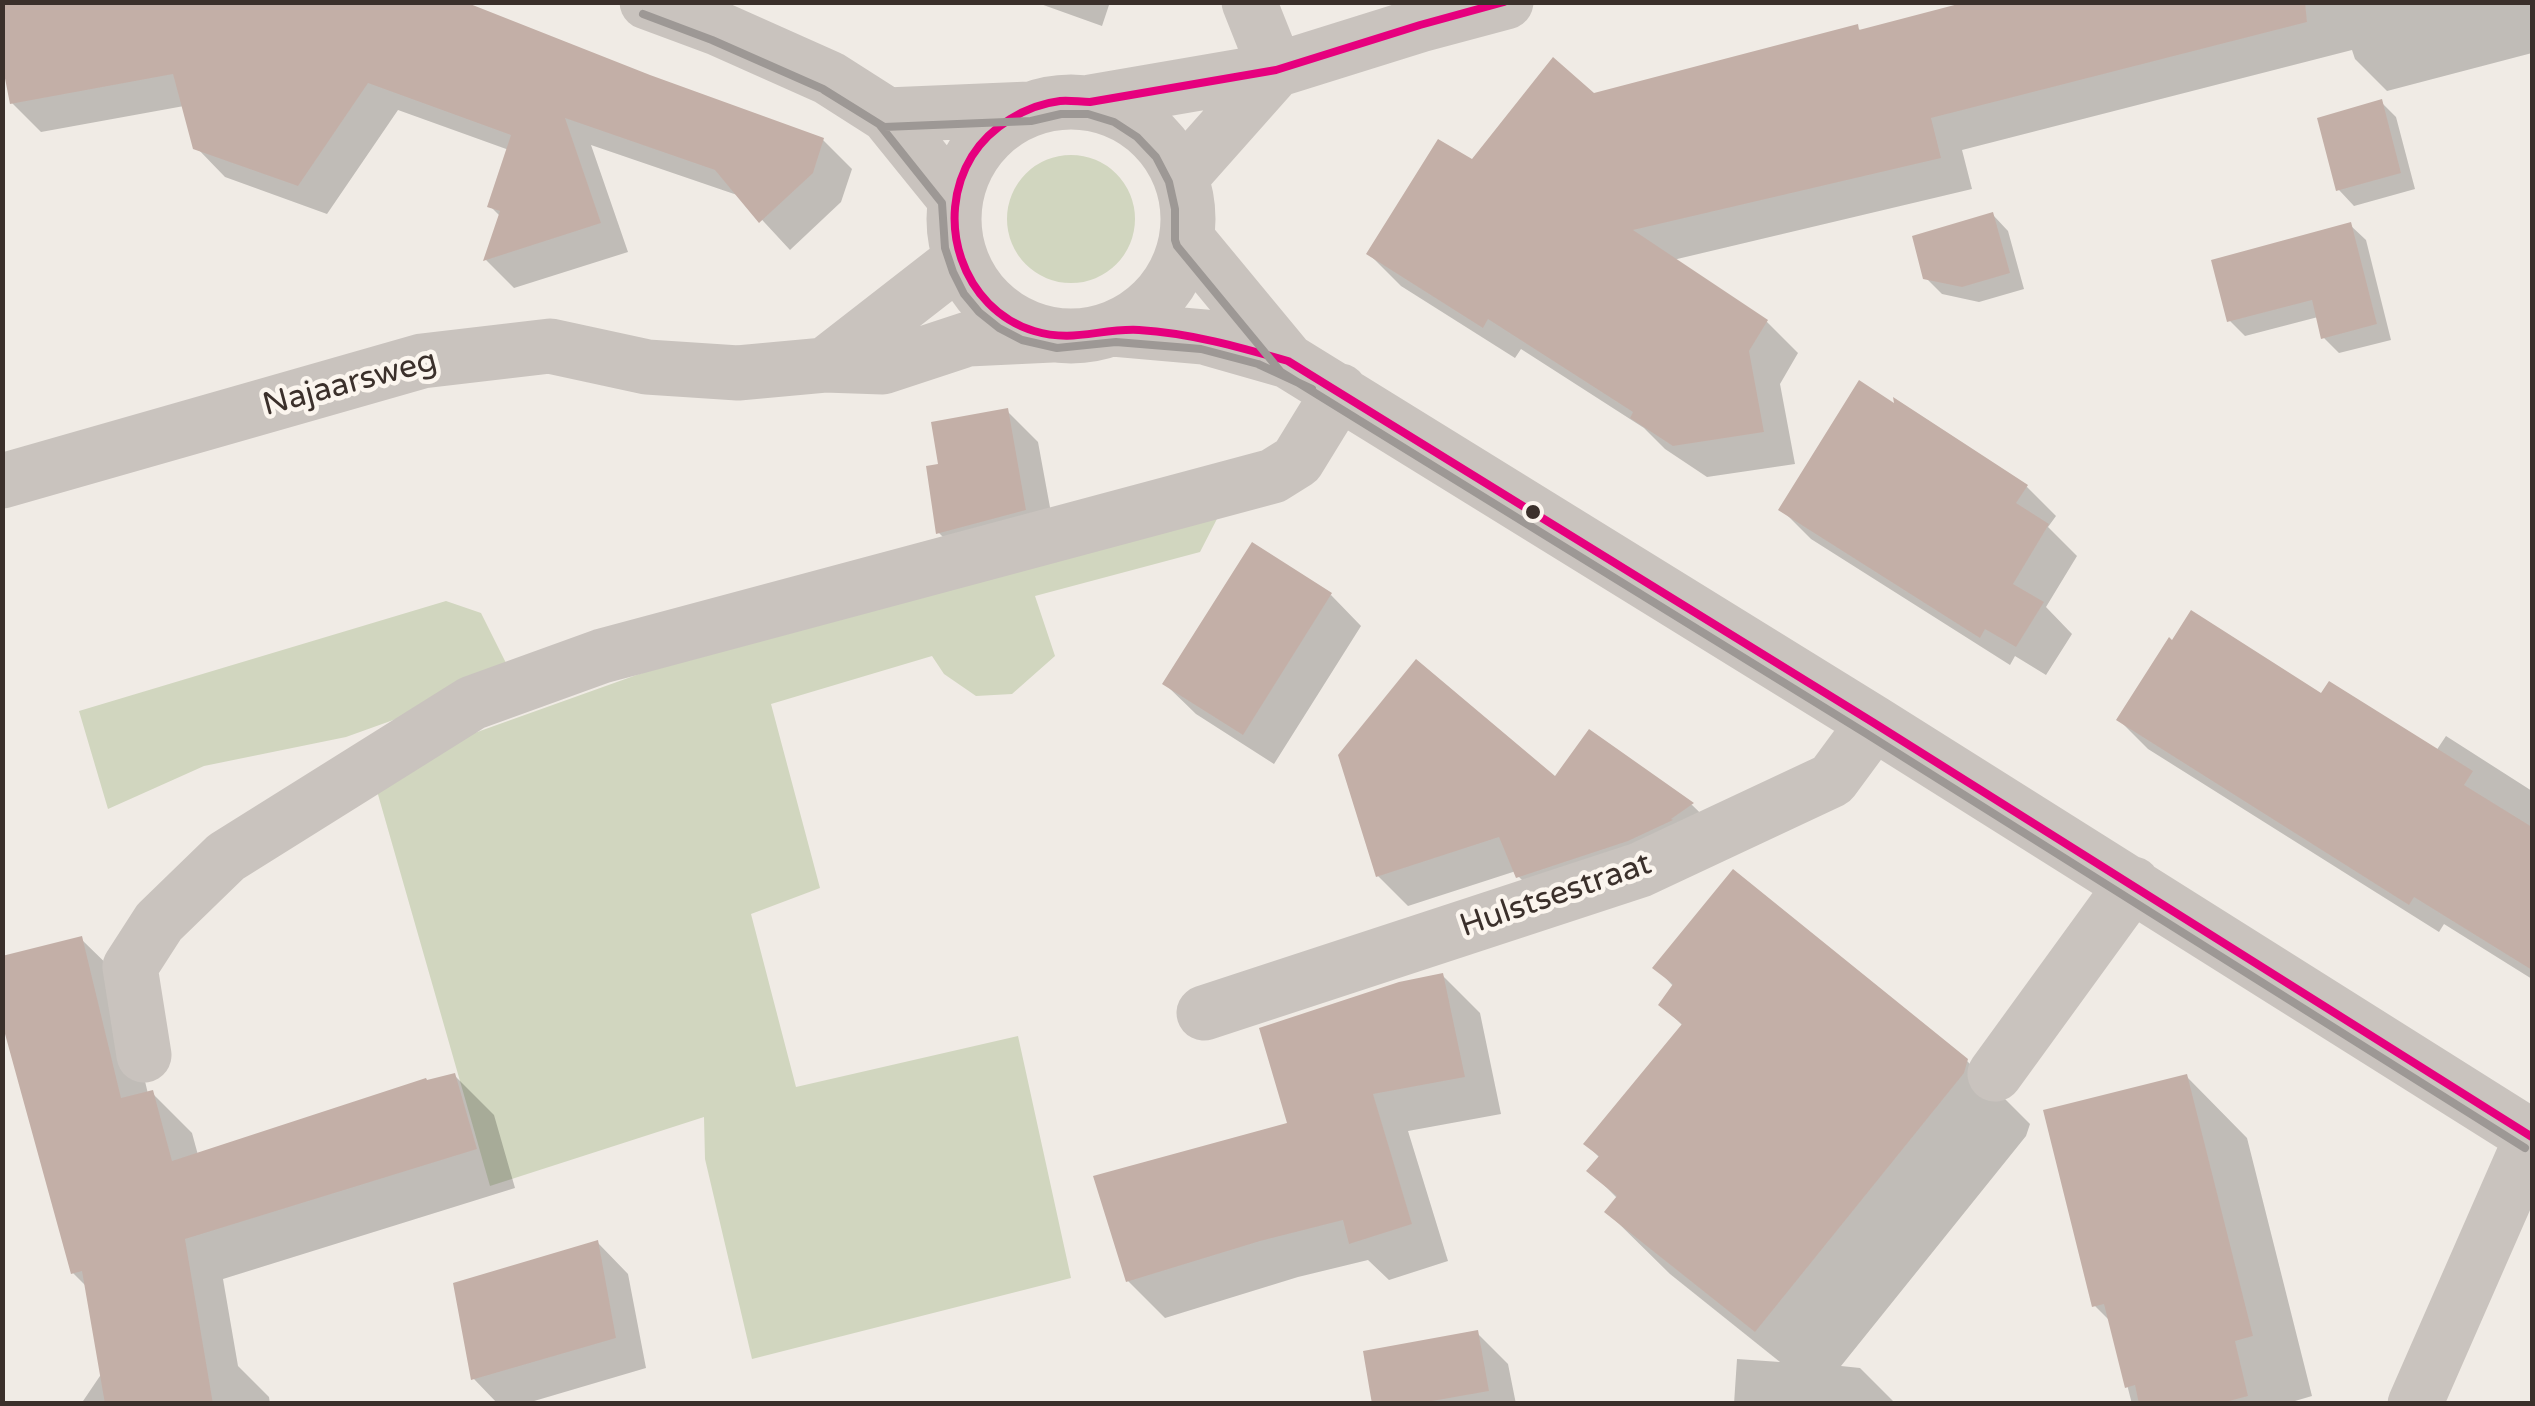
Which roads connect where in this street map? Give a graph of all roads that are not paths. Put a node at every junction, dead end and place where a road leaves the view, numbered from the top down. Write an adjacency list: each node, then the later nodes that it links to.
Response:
1 (647, 2): 7 (street)
2 (1249, 2): 4 (street)
3 (1506, 2): 4 (street)
4 (1276, 70): 5 (street); 8 (street)
5 (1090, 102): 6 (street); 8 (street)
6 (1030, 109): 7 (street); 9 (street)
7 (887, 116): 9 (street)
8 (1181, 177): 10 (street)
9 (955, 199): 11 (street)
10 (1187, 238): 12 (street); 14 (street)
11 (960, 260): 13 (street); 15 (street)
12 (1113, 330): 13 (street); 14 (street)
13 (1052, 335): 15 (street, Najaarsweg)
14 (1288, 360): 16 (street)
15 (824, 365): 17 (street, Najaarsweg)
16 (1340, 392): 18 (street); 21 (street)
17 (2, 481)
18 (1874, 723): 19 (street); 20 (street, Hulstsestraat)
19 (2133, 884): 22 (street); 23 (street)
20 (1204, 1014)
21 (144, 1055)
22 (1995, 1074)
23 (2532, 1137): 24 (street)
24 (2415, 1404)

